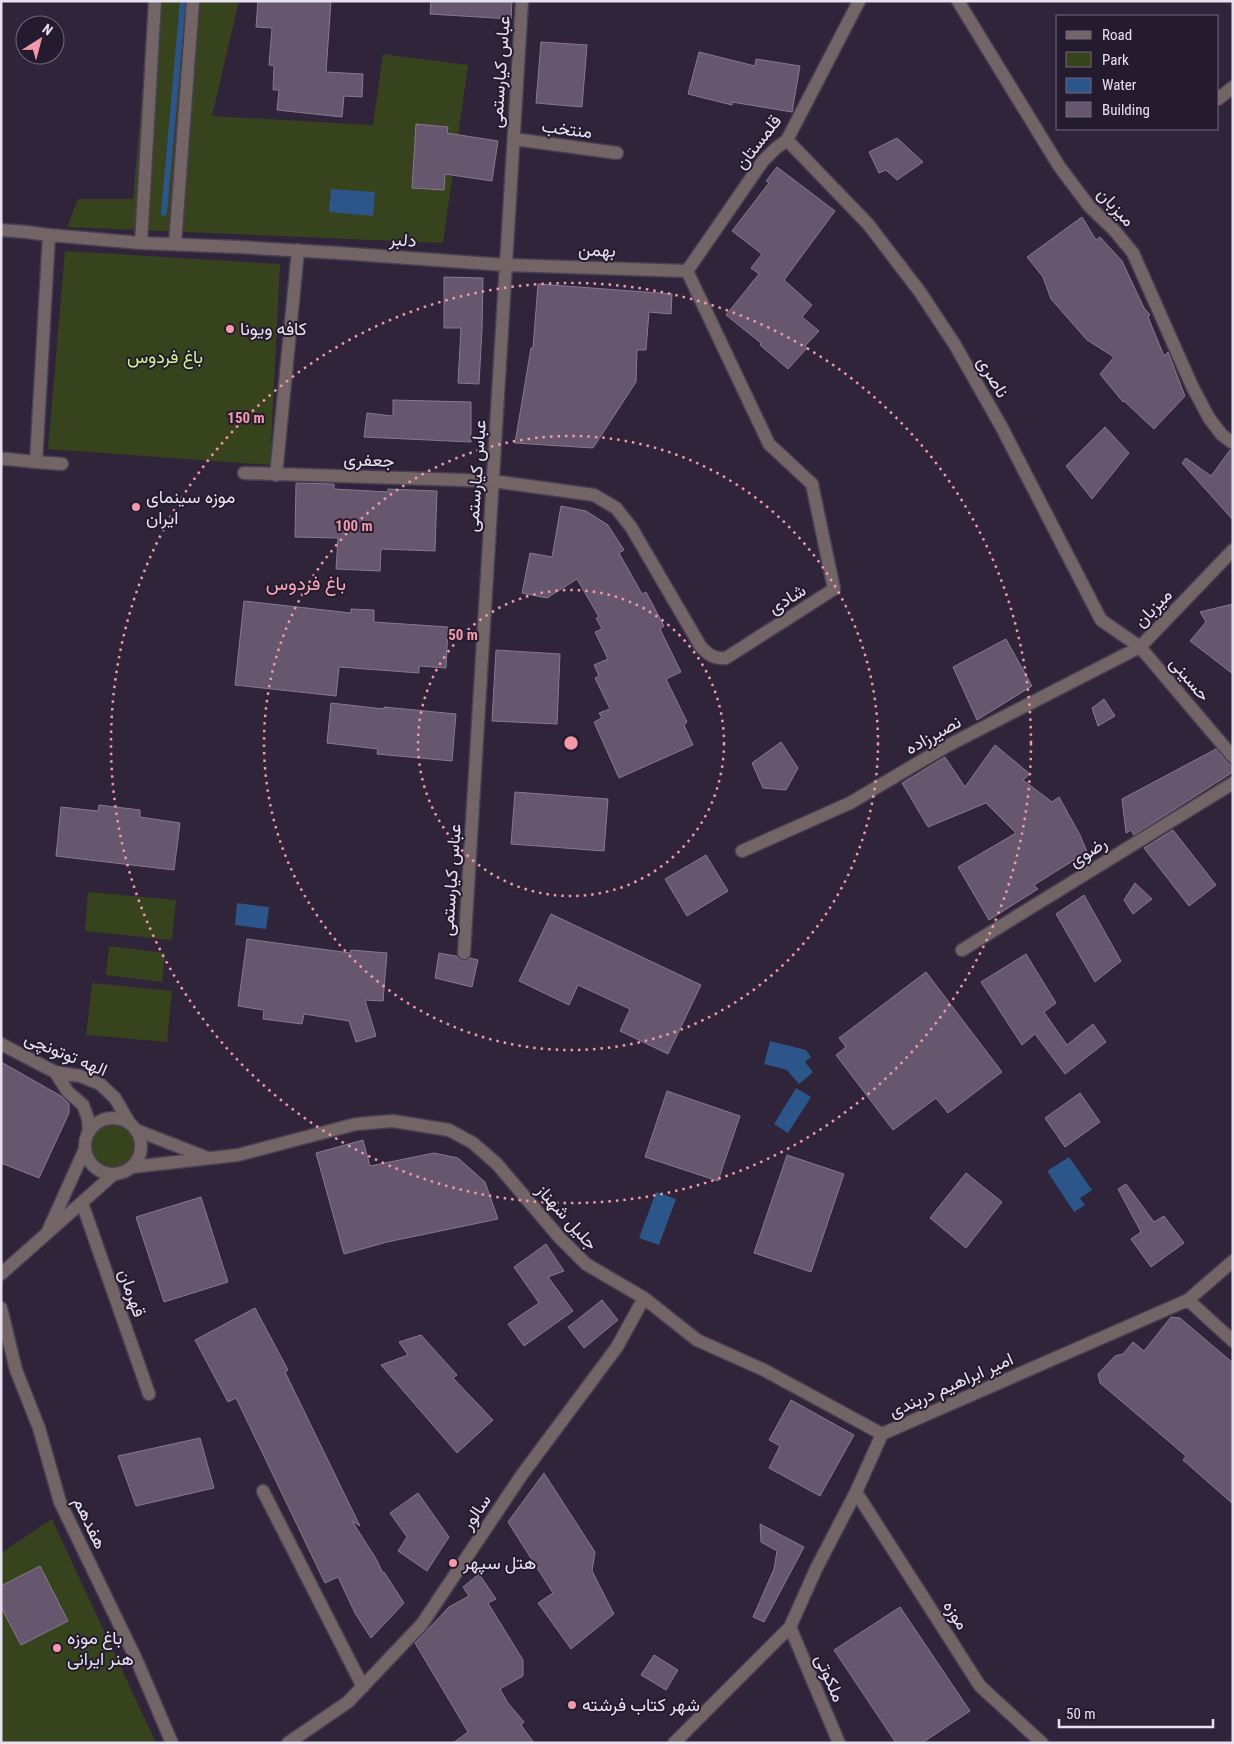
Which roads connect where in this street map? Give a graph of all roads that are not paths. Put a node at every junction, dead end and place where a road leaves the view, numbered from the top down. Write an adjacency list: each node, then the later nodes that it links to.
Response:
1 (155, 1): 13 (street)
2 (193, 1): 14 (street)
3 (522, 1): 8 (street, عباس کیارستمی)
4 (859, 1): 9 (street, قلمستان)
5 (958, 1): 18 (street, میزبان)
6 (1233, 87): 7 (street)
7 (1219, 98)
8 (514, 139): 10 (street, منتخب); 16 (street, عباس کیارستمی)
9 (787, 140): 17 (street, قلمستان); 26 (street, ناصری)
10 (617, 153)
11 (1, 230): 12 (street, دلبر)
12 (49, 235): 13 (street, دلبر); 20 (street)
13 (141, 243): 14 (street, دلبر)
14 (175, 244): 15 (street, دلبر)
15 (298, 250): 16 (street, دلبر); 23 (street)
16 (506, 265): 17 (street, بهمن); 24 (street, عباس کیارستمی)
17 (687, 271): 24 (street, شادی)
18 (1233, 443)
19 (4, 459): 20 (street)
20 (36, 462): 21 (street)
21 (62, 464)
22 (244, 473): 23 (street, جعفری)
23 (276, 474): 24 (street, جعفری)
24 (493, 481): 31 (street, عباس کیارستمی)
25 (1233, 550): 26 (street, میزبان)
26 (1140, 647): 27 (street, حسینی); 29 (street, نصیرزاده)
27 (1233, 757)
28 (1233, 783): 30 (street, رضوى)
29 (742, 851)
30 (962, 950)
31 (464, 953)
32 (1, 1044): 33 (street, الهه توتونچی)
33 (55, 1072): 34 (street, الهه توتونچی); 35 (street)
34 (133, 1127): 35 (street); 37 (street, جلیل شهناز); 38 (street)
35 (89, 1132): 36 (street)
36 (85, 1149): 39 (street); 41 (street)
37 (210, 1159): 38 (street, جلیل شهناز); 44 (street, جلیل شهناز)
38 (132, 1167): 39 (street)
39 (114, 1174): 40 (street)
40 (82, 1203): 41 (street); 48 (street, قهرمان)
41 (46, 1236): 43 (street)
42 (1233, 1260): 45 (street, امیر ابراهیم دربندی)
43 (1, 1274)
44 (644, 1298): 49 (street, جلیل شهناز); 53 (street, سالور)
45 (1188, 1300): 47 (street); 49 (street, امیر ابراهیم دربندی)
46 (1, 1308): 55 (street, هفدهم)
47 (1233, 1341)
48 (149, 1394)
49 (882, 1434): 51 (street, امیر ابراهیم دربندی)
50 (263, 1491): 53 (street)
51 (856, 1492): 52 (street, امیر ابراهیم دربندی); 58 (street, موزه)
52 (790, 1627): 54 (street, امیر ابراهیم دربندی); 57 (street, ملکوتی)
53 (363, 1687): 56 (street, سالور)
54 (679, 1741)
55 (172, 1743)
56 (288, 1743)
57 (839, 1743)
58 (1042, 1743)

